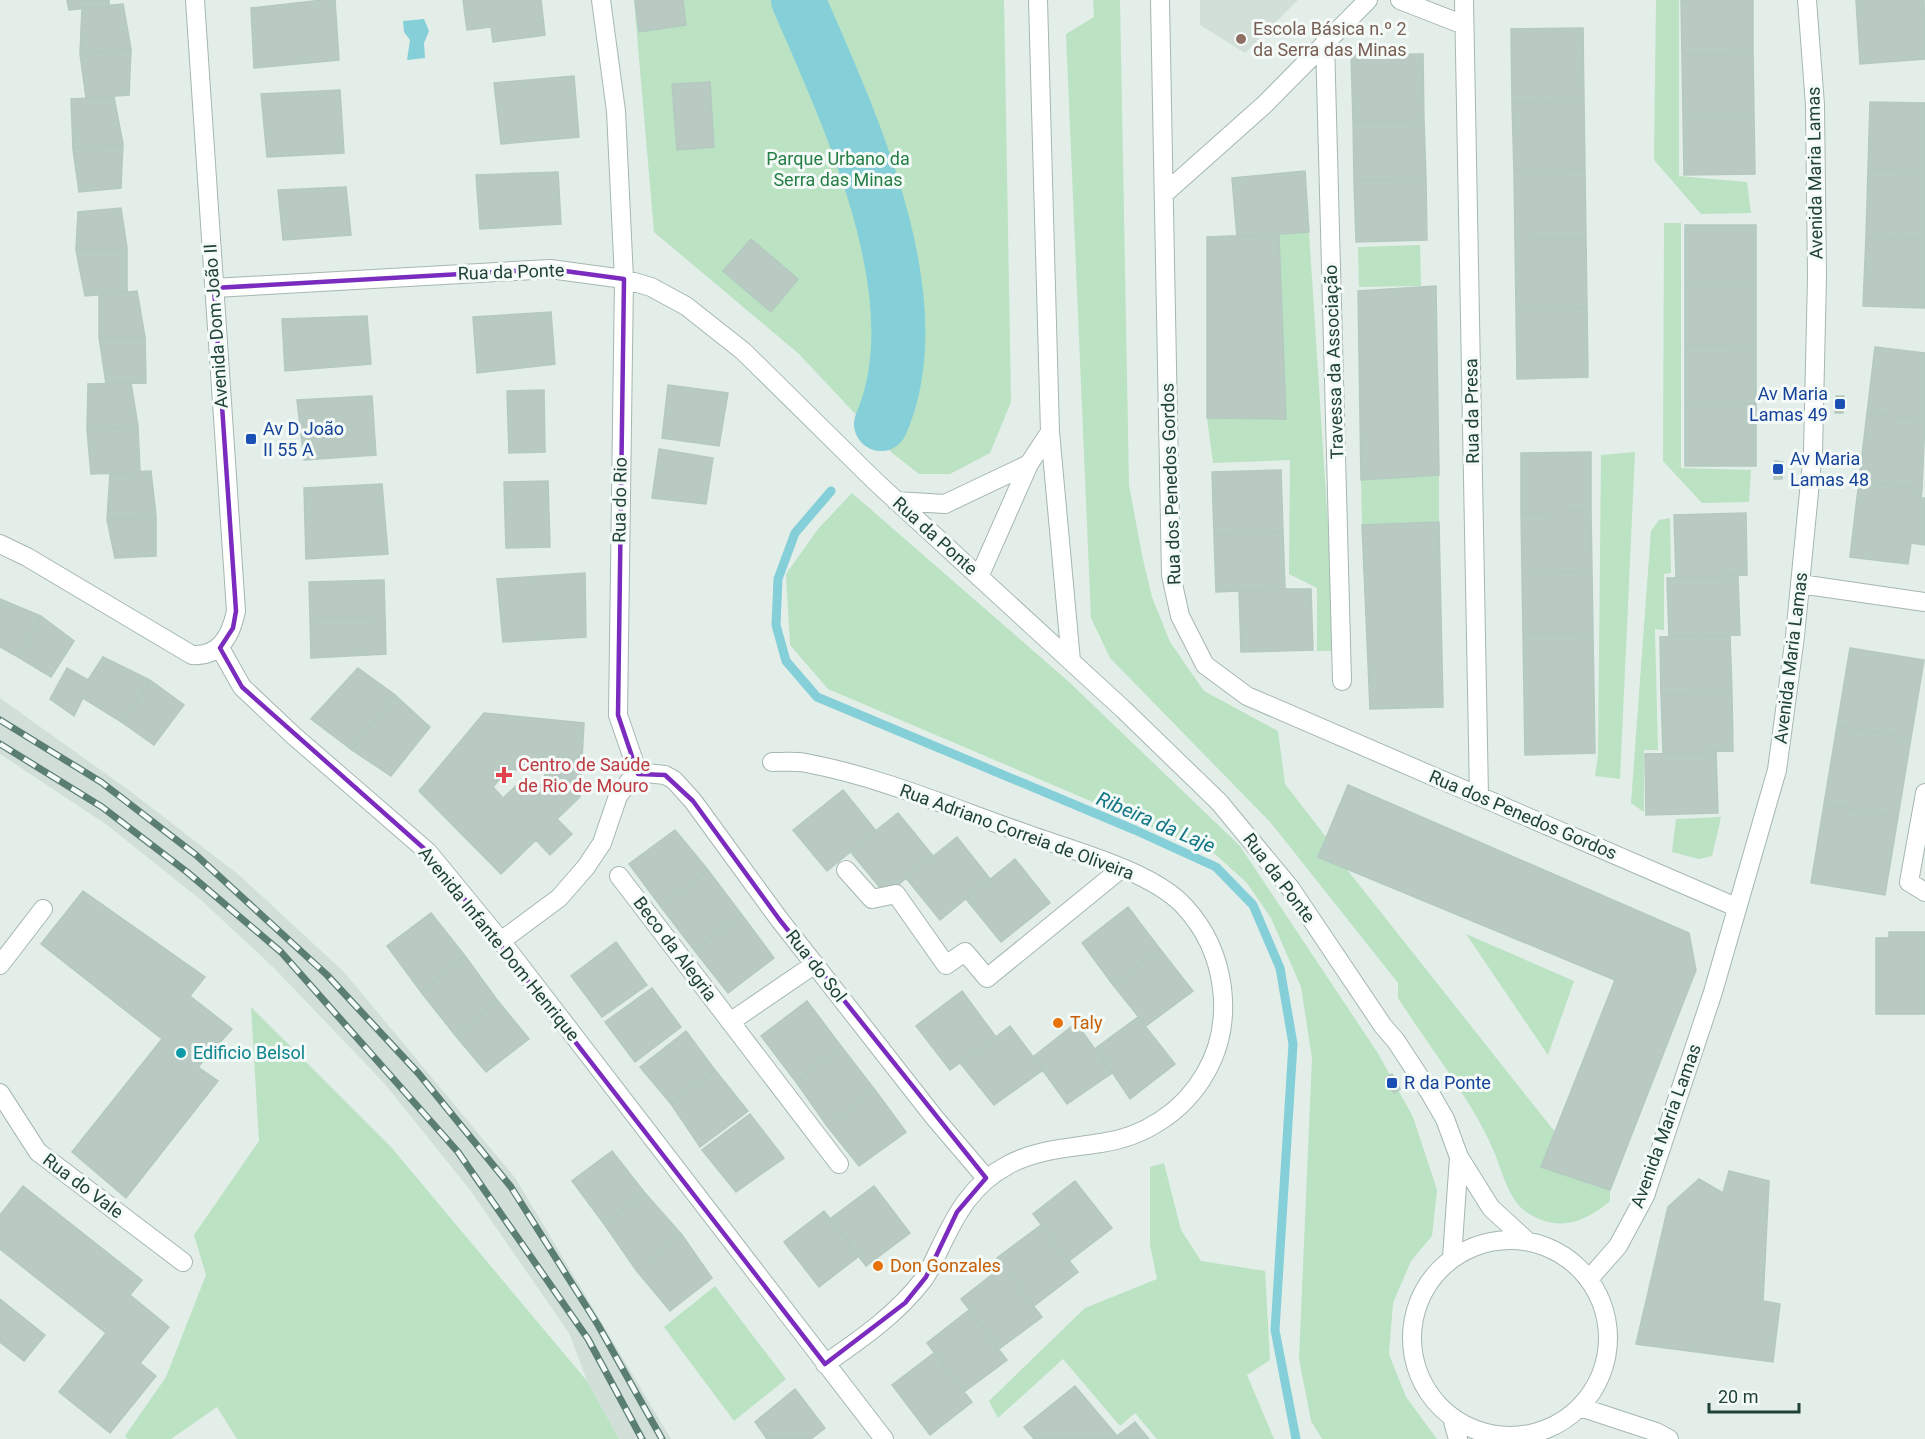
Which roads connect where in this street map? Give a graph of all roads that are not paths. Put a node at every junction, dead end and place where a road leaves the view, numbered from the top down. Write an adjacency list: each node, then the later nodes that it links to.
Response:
1 (195, 0): 13 (street, Avenida Dom João II)
2 (601, 0): 12 (street, Rua do Rio)
3 (1038, 0): 14 (street)
4 (1160, 0): 11 (street, Rua dos Penedos Gordos)
5 (1368, 0): 10 (street)
6 (1400, 0): 9 (street)
7 (1464, 0): 9 (street, Rua da Presa)
8 (1807, 0): 19 (street, Avenida Maria Lamas)
9 (1464, 26): 27 (street, Rua da Presa)
10 (1325, 42): 11 (street); 23 (street, Travessa da Associação)
11 (1164, 194): 27 (street, Rua dos Penedos Gordos)
12 (624, 279): 13 (street, Rua da Ponte); 16 (street, Rua da Ponte); 25 (street, Rua do Rio)
13 (214, 288): 21 (street, Avenida Dom João II)
14 (1050, 432): 15 (street); 22 (street)
15 (1029, 464): 16 (street); 18 (street)
16 (896, 501): 18 (street, Rua da Ponte)
17 (0, 544): 21 (street)
18 (979, 577): 22 (street, Rua da Ponte)
19 (1800, 584): 20 (street); 32 (street, Avenida Maria Lamas)
20 (1925, 602)
21 (220, 648): 34 (street, Avenida Infante Dom Henrique)
22 (1071, 661): 39 (street, Rua da Ponte)
23 (1342, 681)
24 (772, 762): 28 (street, Rua Adriano Correia de Oliveira)
25 (639, 776): 34 (street); 35 (street, Rua do Sol)
26 (1925, 793): 31 (street)
27 (1479, 796): 32 (street, Rua dos Penedos Gordos)
28 (1122, 868): 29 (street); 41 (street, Rua Adriano Correia de Oliveira)
29 (846, 870)
30 (619, 876): 37 (street, Beco da Alegria)
31 (1925, 892)
32 (1736, 907): 45 (street, Avenida Maria Lamas)
33 (43, 909): 36 (street)
34 (501, 941): 46 (street, Avenida Infante Dom Henrique)
35 (815, 964): 37 (street); 41 (street, Rua do Sol)
36 (0, 965)
37 (730, 1022): 40 (street, Beco da Alegria)
38 (0, 1093): 44 (street, Rua do Vale)
39 (1459, 1157): 42 (street); 43 (street)
40 (839, 1164)
41 (986, 1178): 46 (street, Rua Adriano Correia de Oliveira)
42 (1527, 1241): 43 (street); 45 (street)
43 (1452, 1258): 48 (street)
44 (183, 1262)
45 (1589, 1279): 47 (street)
46 (825, 1365): 50 (street, Avenida Infante Dom Henrique)
47 (1580, 1407): 49 (street); 52 (street)
48 (1452, 1418): 49 (street); 51 (street)
49 (1535, 1436)
50 (884, 1439)
51 (1458, 1439)
52 (1669, 1439)

